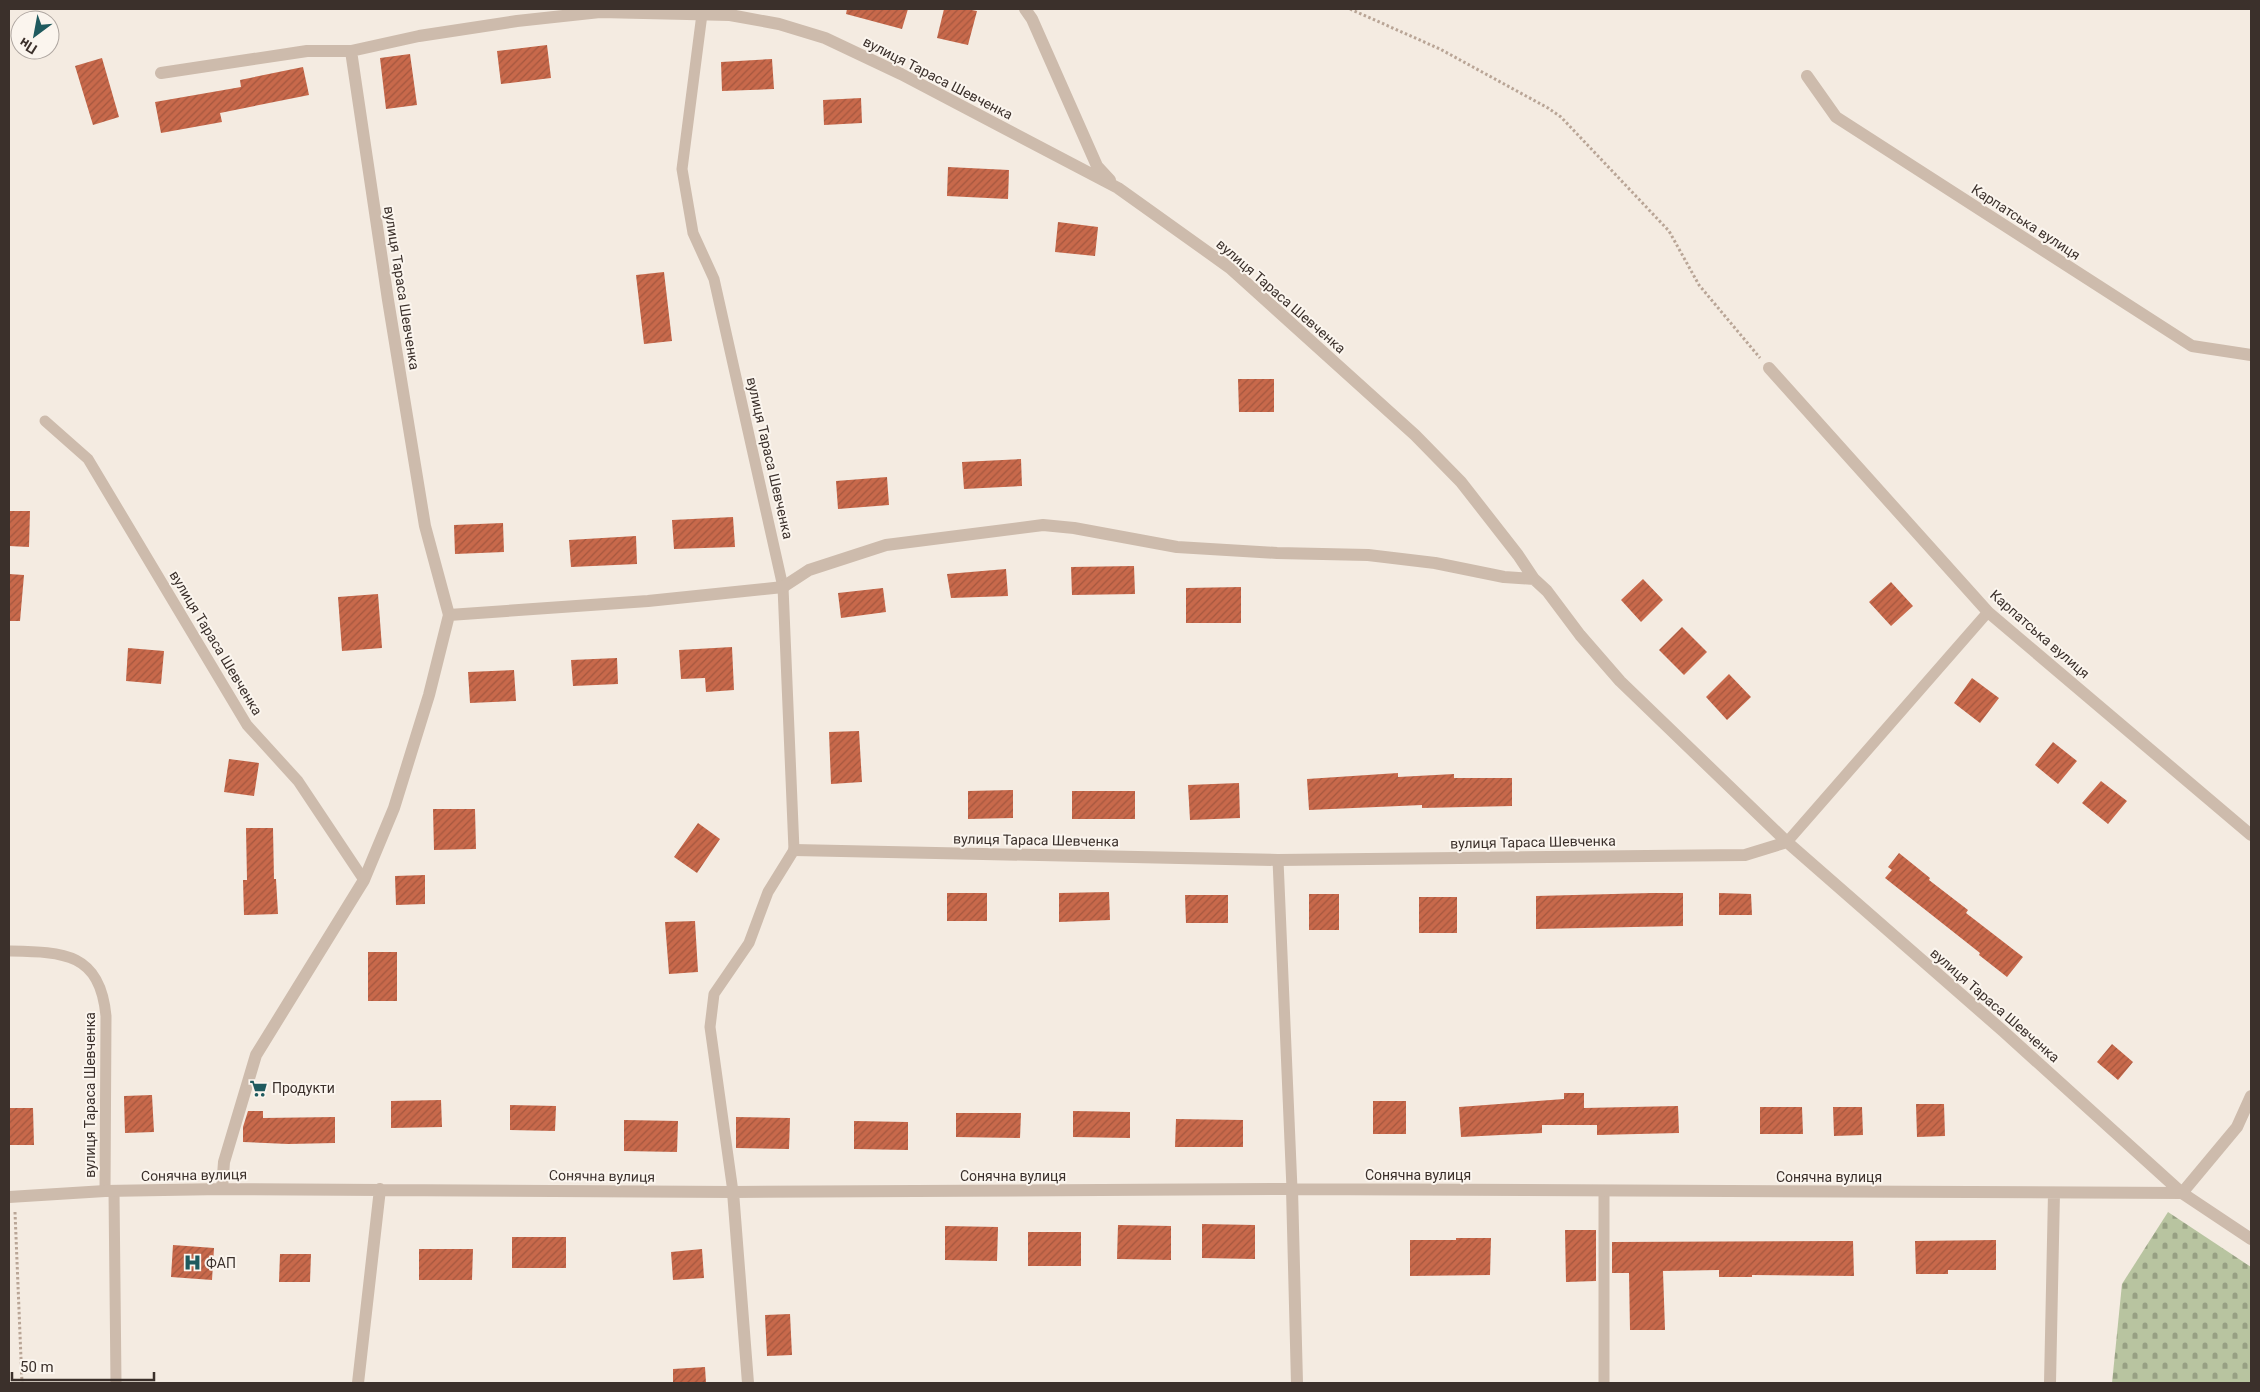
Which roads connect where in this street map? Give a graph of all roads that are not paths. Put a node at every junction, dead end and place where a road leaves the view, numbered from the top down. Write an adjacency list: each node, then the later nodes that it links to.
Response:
1 (1025, 9): 6 (street)
2 (702, 14): 3 (street, вулиця Тараса Шевченка); 6 (street, вулиця Тараса Шевченка); 11 (lane, вулиця Тараса Шевченка)
3 (351, 51): 4 (street, вулиця Тараса Шевченка); 13 (street, вулиця Тараса Шевченка)
4 (161, 73)
5 (1807, 76): 7 (street, Карпатська вулиця)
6 (1118, 188): 10 (street, вулиця Тараса Шевченка)
7 (2251, 355)
8 (1769, 368): 12 (street, Карпатська вулиця)
9 (45, 421): 18 (lane, вулиця Тараса Шевченка)
10 (1534, 580): 11 (street); 15 (street, вулиця Тараса Шевченка)
11 (783, 587): 13 (street); 16 (lane, вулиця Тараса Шевченка)
12 (1988, 612): 14 (street, Карпатська вулиця); 15 (lane)
13 (449, 615): 18 (street)
14 (2251, 834)
15 (1787, 842): 17 (street, вулиця Тараса Шевченка); 28 (street, вулиця Тараса Шевченка)
16 (794, 850): 17 (street, вулиця Тараса Шевченка); 25 (lane)
17 (1278, 860): 23 (lane)
18 (364, 880): 21 (street)
19 (9, 951): 24 (lane, вулиця Тараса Шевченка)
20 (2251, 1096): 28 (street)
21 (222, 1189): 22 (street, Сонячна вулиця); 24 (street, Сонячна вулиця)
22 (380, 1189): 25 (street, Сонячна вулиця); 32 (street)
23 (1292, 1189): 25 (street, Сонячна вулиця); 26 (street, Сонячна вулиця); 34 (street)
24 (109, 1191): 29 (street, Сонячна вулиця); 31 (lane, вулиця Тараса Шевченка)
25 (733, 1192): 33 (street)
26 (1604, 1192): 27 (street, Сонячна вулиця); 35 (lane)
27 (2054, 1193): 28 (street, Сонячна вулиця); 36 (street)
28 (2182, 1193): 30 (street, вулиця Тараса Шевченка)
29 (11, 1196)
30 (2251, 1239)
31 (116, 1383)
32 (358, 1383)
33 (748, 1383)
34 (1297, 1383)
35 (1604, 1383)
36 (2050, 1383)

